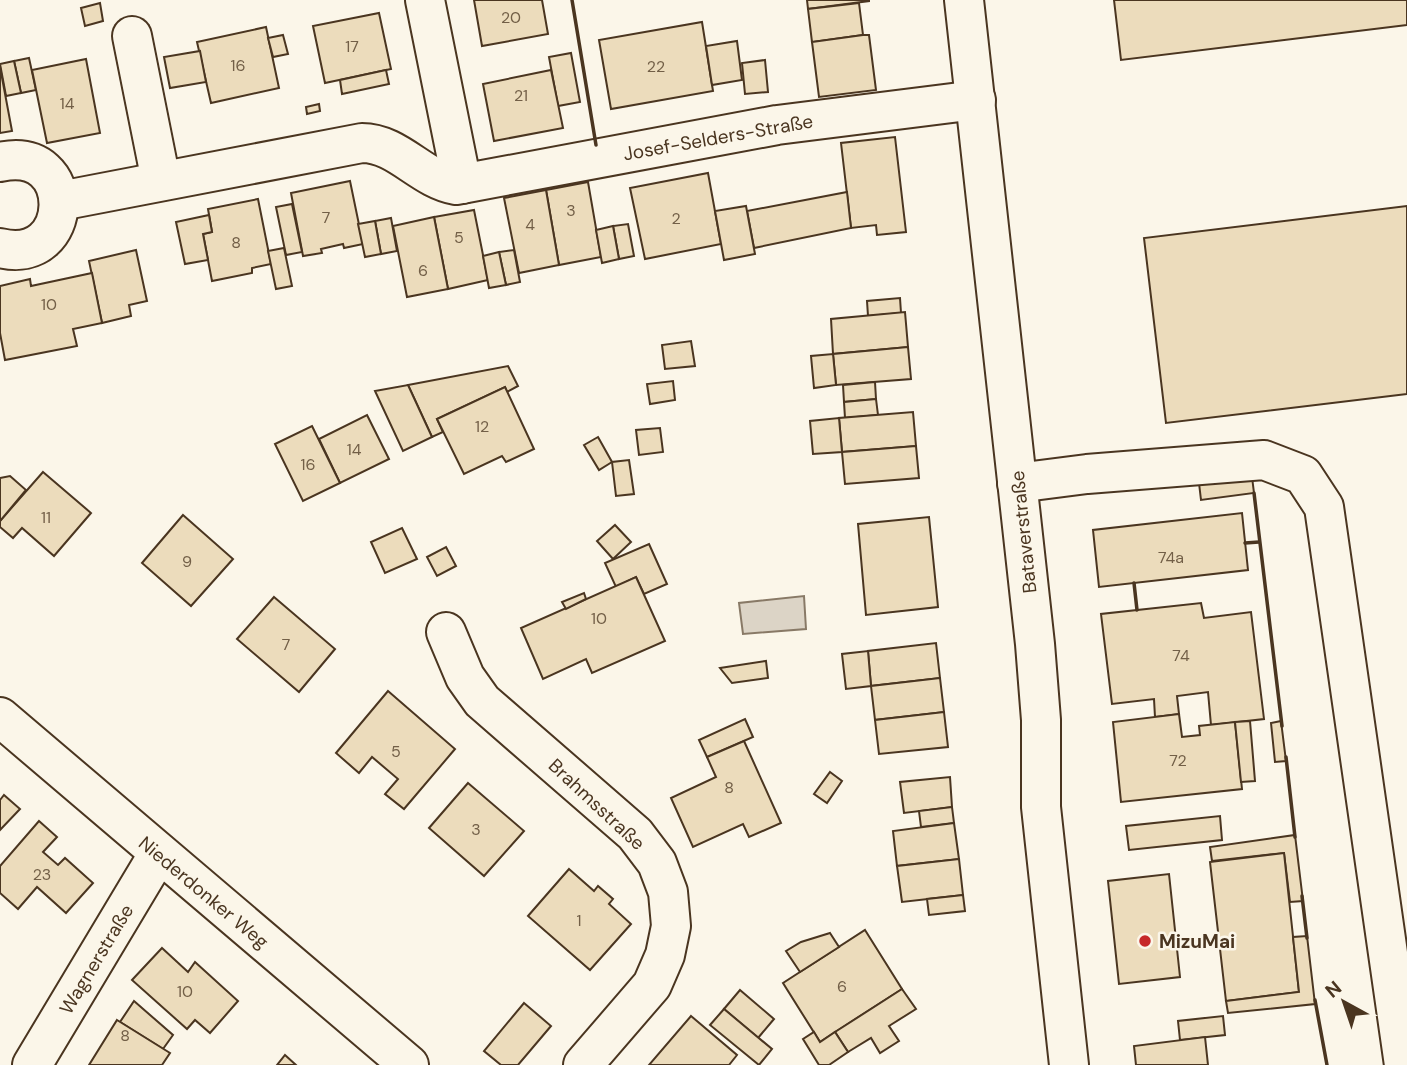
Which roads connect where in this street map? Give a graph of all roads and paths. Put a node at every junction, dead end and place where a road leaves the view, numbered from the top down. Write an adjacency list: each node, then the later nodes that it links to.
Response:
1 (425, 0): 7 (street)
2 (964, 0): 4 (street, Bataverstraße)
3 (132, 36): 6 (street)
4 (976, 100): 7 (street, Josef-Selders-Straße); 10 (street, Bataverstraße)
5 (0, 162): 8 (street)
6 (162, 181): 7 (street, Josef-Selders-Straße); 8 (street, Josef-Selders-Straße)
7 (462, 184)
8 (60, 201): 9 (street)
9 (0, 248)
10 (1017, 483): 17 (street, Bataverstraße); 18 (street)
11 (446, 632): 16 (street, Brahmsstraße)
12 (0, 717): 13 (street, Niederdonker Weg)
13 (159, 853): 14 (street, Wagnerstraße); 15 (street, Niederdonker Weg)
14 (33, 1065)
15 (409, 1065)
16 (583, 1065)
17 (1069, 1065)
18 (1404, 1065)

